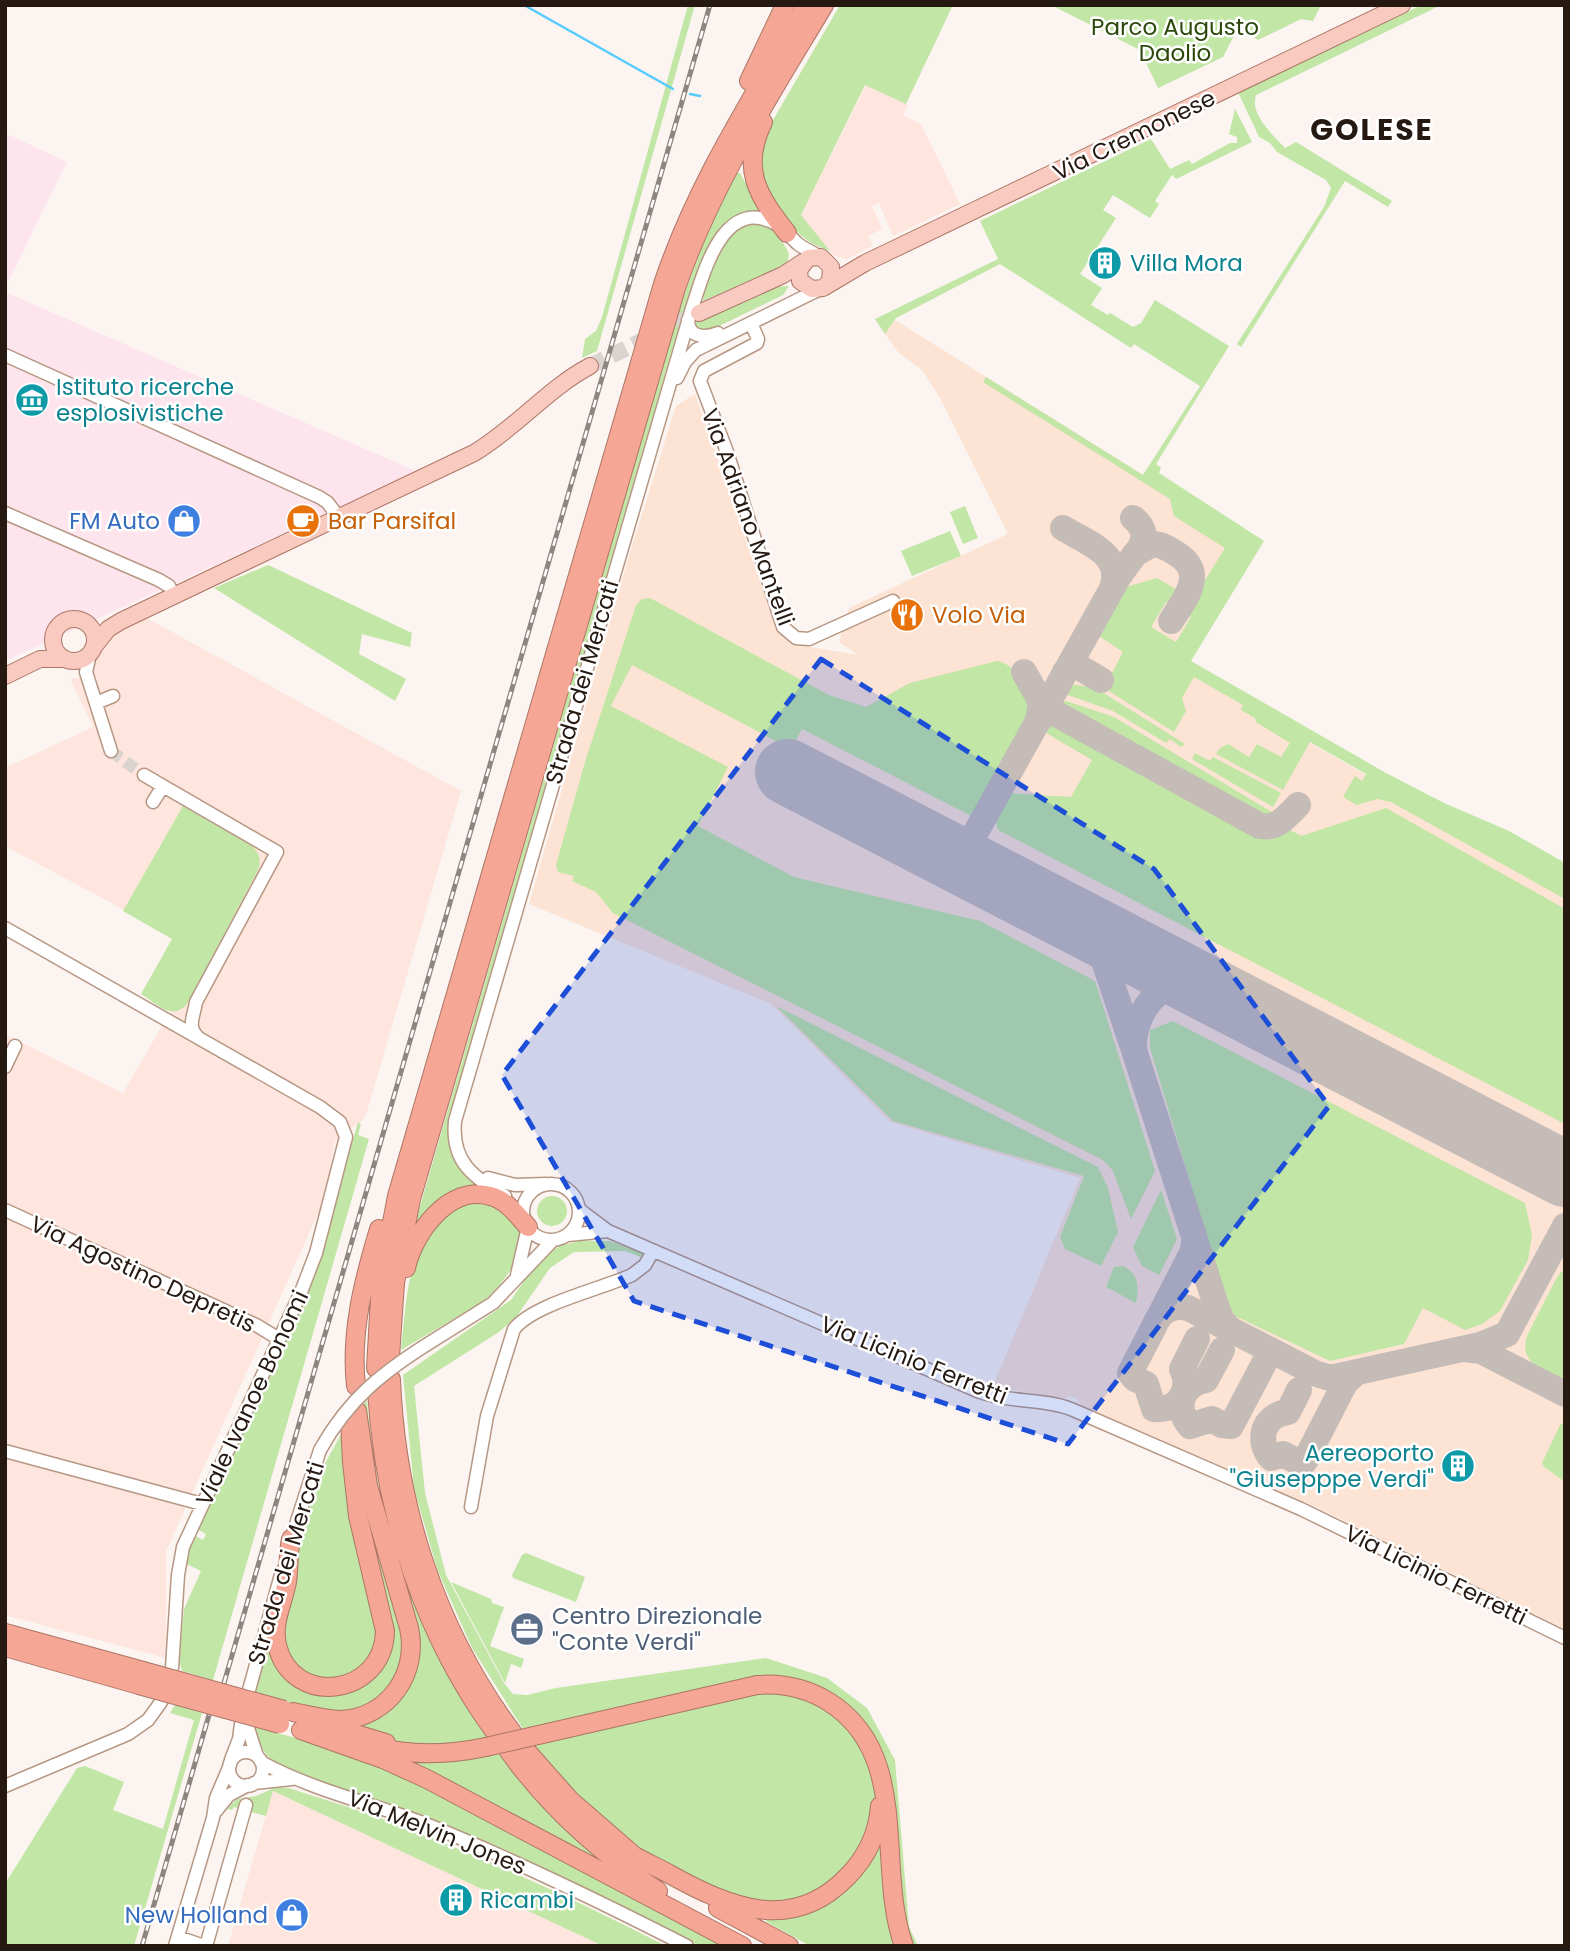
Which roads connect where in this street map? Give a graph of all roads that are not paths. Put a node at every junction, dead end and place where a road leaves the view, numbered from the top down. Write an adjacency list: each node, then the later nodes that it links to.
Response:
1 (785, 5): 6 (highway)
2 (806, 5): 6 (highway)
3 (824, 5): 54 (highway)
4 (831, 5): 7 (highway)
5 (1402, 5): 10 (main road, Via Cremonese)
6 (713, 164): 43 (highway)
7 (788, 233): 8 (street, Strada dei Mercati); 15 (street, Strada dei Mercati)
8 (823, 258): 9 (main road, Via Cremonese); 10 (main road, Via Cremonese); 13 (main road)
9 (804, 260): 11 (main road, Via Cremonese); 12 (main road)
10 (865, 263): 13 (main road, Via Cremonese)
11 (763, 284): 12 (main road, Via Cremonese); 15 (main road, Via Cremonese)
12 (805, 286): 13 (main road, Via Cremonese)
13 (823, 288): 14 (street, Strada dei Mercati)
14 (770, 314): 15 (street); 16 (street, Strada dei Mercati)
15 (693, 317): 47 (street, Strada dei Mercati)
16 (751, 323): 22 (street, Via Adriano Mantelli); 44 (street, Strada dei Mercati)
17 (5, 355): 20 (street)
18 (590, 366): 20 (main road)
19 (5, 513): 21 (street)
20 (338, 516): 21 (main road)
21 (174, 596): 24 (main road)
22 (893, 601)
23 (80, 620): 24 (main road); 25 (main road); 26 (main road)
24 (121, 621): 26 (main road)
25 (53, 636): 27 (main road); 28 (main road)
26 (91, 650): 28 (main road); 29 (street)
27 (40, 659): 28 (main road); 30 (main road)
28 (68, 660): 29 (street)
29 (86, 672): 32 (street)
30 (5, 676)
31 (113, 696): 32 (street)
32 (96, 703): 33 (street)
33 (111, 751)
34 (144, 775): 35 (street)
35 (163, 786): 36 (street); 38 (street)
36 (153, 802)
37 (5, 928): 39 (street)
38 (197, 1000): 39 (street); 40 (street)
39 (159, 1016): 40 (street)
40 (199, 1039): 53 (street, Viale Ivanoe Bonomi)
41 (15, 1046): 42 (street)
42 (5, 1067)
43 (423, 1107): 54 (highway); 56 (highway)
44 (545, 1184): 46 (street, Strada dei Mercati); 47 (street, Strada dei Mercati)
45 (5, 1210): 53 (street, Via Agostino Depretis)
46 (580, 1210): 48 (street, Via Licinio Ferretti); 49 (street)
47 (526, 1223): 50 (street, Strada dei Mercati); 52 (street, Strada dei Mercati); 54 (highway)
48 (608, 1231): 49 (street, Strada dei Mercati); 51 (street, Via Licinio Ferretti)
49 (568, 1235): 50 (street, Strada dei Mercati)
50 (553, 1240): 52 (street, Strada dei Mercati)
51 (653, 1251): 59 (street); 62 (street, Via Licinio Ferretti)
52 (516, 1277): 60 (street, Strada dei Mercati, bridge)
53 (279, 1339): 58 (street, Viale Ivanoe Bonomi)
54 (383, 1362)
55 (384, 1385): 70 (highway)
56 (353, 1389)
57 (5, 1451): 58 (street)
58 (202, 1504): 64 (street, Viale Ivanoe Bonomi)
59 (471, 1507)
60 (291, 1539): 66 (street, Strada dei Mercati); 68 (highway)
61 (5, 1633): 65 (highway)
62 (1565, 1639)
63 (5, 1647): 65 (highway)
64 (172, 1668)
65 (141, 1678): 68 (highway, bridge)
66 (248, 1690)
67 (161, 1702): 77 (street)
68 (285, 1716): 69 (highway); 71 (highway)
69 (301, 1730): 71 (highway); 84 (highway)
70 (510, 1741): 71 (highway); 75 (highway); 80 (highway); 85 (highway)
71 (413, 1752)
72 (259, 1759): 73 (street); 73 (street); 74 (street, Via Melvin Jones); 76 (street)
73 (230, 1764): 76 (street); 79 (street)
74 (297, 1780): 76 (street, Via Melvin Jones); 83 (street, Via Melvin Jones)
75 (882, 1781): 80 (highway); 87 (highway)
76 (251, 1784): 79 (street)
77 (5, 1786)
78 (246, 1805): 82 (street)
79 (213, 1818): 81 (street)
80 (628, 1852): 86 (highway)
81 (177, 1941): 82 (street)
82 (205, 1946)
83 (687, 1946)
84 (742, 1946)
85 (758, 1946)
86 (789, 1946)
87 (904, 1946)

